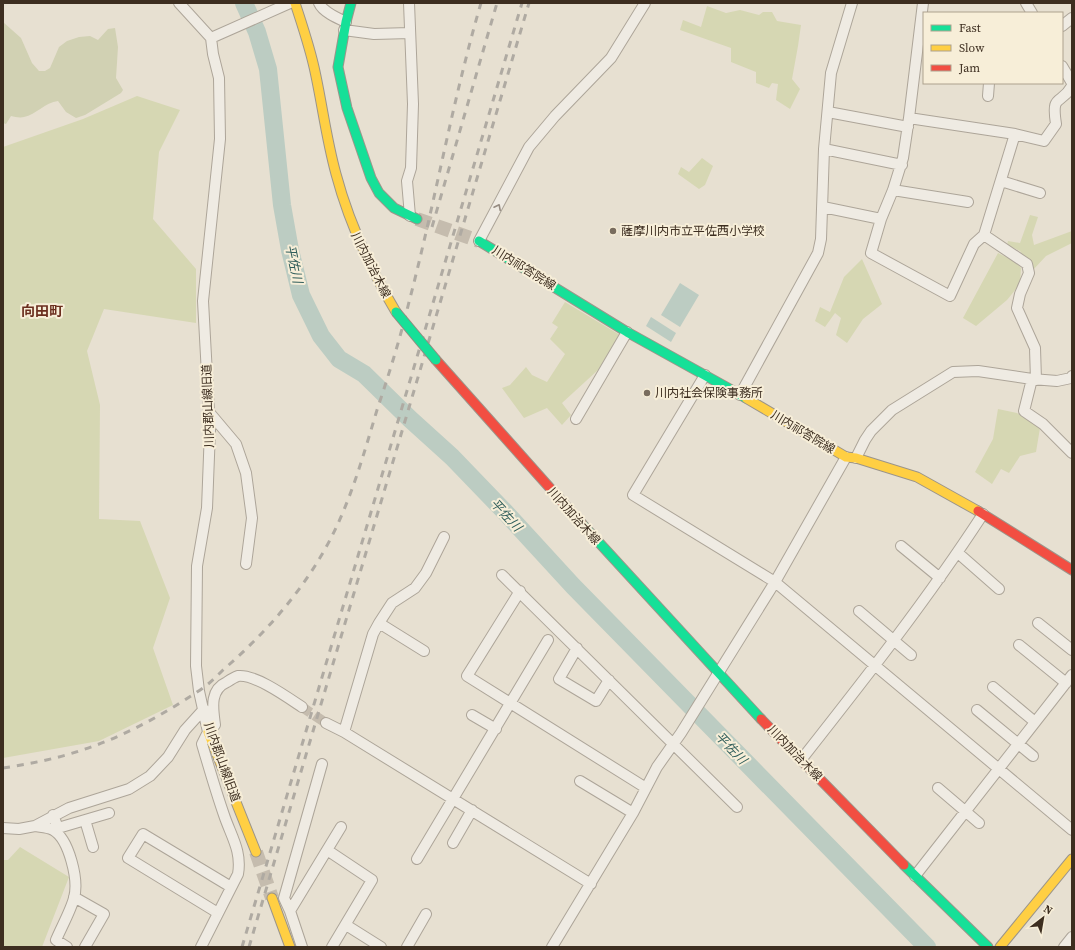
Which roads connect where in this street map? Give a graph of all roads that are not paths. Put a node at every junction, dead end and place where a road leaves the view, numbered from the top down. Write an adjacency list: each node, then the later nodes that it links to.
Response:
1 (179, 3): 16 (street)
2 (290, 3): 16 (street)
3 (295, 3): 67 (main road, 川内加治木線, bridge)
4 (319, 3): 14 (street)
5 (351, 3): 14 (main road)
6 (409, 3): 15 (street)
7 (645, 3): 34 (street, one-way to 7)
8 (852, 3): 21 (street)
9 (923, 3): 22 (street)
10 (1026, 3): 11 (street)
11 (1031, 12)
12 (1072, 18): 13 (street)
13 (1063, 25)
14 (345, 26): 15 (street); 31 (main road)
15 (410, 33): 31 (street)
16 (212, 38): 40 (street, 川内郡山線旧道)
17 (1063, 68): 19 (street)
18 (989, 84): 20 (street)
19 (1072, 85): 23 (street)
20 (988, 96)
21 (828, 112): 22 (street); 24 (street)
22 (908, 122): 23 (street); 25 (street)
23 (1015, 134): 26 (street)
24 (824, 149): 25 (street); 30 (street)
25 (902, 165): 27 (street)
26 (1001, 181): 28 (street); 33 (street)
27 (893, 190): 29 (street); 32 (street)
28 (1040, 193)
29 (968, 202)
30 (823, 207): 32 (street); 39 (street)
31 (413, 218)
32 (881, 219): 33 (street)
33 (984, 235): 38 (street)
34 (479, 241): 35 (main road, 川内祁答院線)
35 (627, 332): 36 (main road, 川内祁答院線); 41 (street)
36 (705, 375): 39 (main road, 川内祁答院線); 53 (street)
37 (1072, 377): 38 (street)
38 (1034, 379): 42 (street); 44 (street)
39 (740, 395): 43 (main road, 川内祁答院線)
40 (209, 412): 49 (street); 73 (street, 川内郡山線旧道)
41 (576, 419)
42 (1072, 453)
43 (846, 458): 44 (main road, 川内祁答院線); 53 (street)
44 (856, 458): 45 (main road, 川内祁答院線)
45 (983, 514): 48 (street); 50 (main road, 川内祁答院線)
46 (444, 538): 57 (street)
47 (901, 546): 52 (street)
48 (958, 553): 52 (street); 54 (street)
49 (246, 564)
50 (1072, 570)
51 (502, 575): 55 (street)
52 (940, 578): 60 (street)
53 (775, 582): 66 (street); 67 (street)
54 (998, 589)
55 (520, 591): 62 (street); 71 (street)
56 (859, 611): 60 (street)
57 (379, 623): 64 (street); 80 (street)
58 (1038, 623): 63 (street)
59 (548, 640): 71 (street)
60 (894, 641): 65 (street); 66 (street)
61 (1019, 645): 68 (street)
62 (577, 648): 69 (street); 69 (street)
63 (1072, 650)
64 (424, 651)
65 (911, 655)
66 (876, 665): 84 (street); 86 (street)
67 (718, 674): 81 (street); 84 (main road, 川内加治木線)
68 (1069, 679): 76 (street)
69 (609, 680): 81 (street)
70 (993, 688): 76 (street)
71 (511, 703): 78 (street); 88 (street)
72 (302, 707): 79 (street)
73 (204, 709): 79 (street, 川内郡山線旧道); 96 (street)
74 (977, 710): 82 (street)
75 (472, 715): 78 (street)
76 (1035, 722): 82 (street)
77 (326, 723): 80 (street)
78 (496, 729): 90 (street)
79 (208, 732): 107 (main road, 川内郡山線旧道); 112 (street)
80 (344, 732): 90 (street)
81 (674, 744): 88 (street); 91 (street)
82 (1018, 744): 83 (street); 86 (street)
83 (1033, 756)
84 (801, 760): 110 (main road, 川内加治木線)
85 (322, 764): 115 (street)
86 (998, 768): 93 (street); 103 (street)
87 (580, 780): 94 (street)
88 (646, 788): 94 (street)
89 (938, 788): 93 (street)
90 (454, 799): 92 (street); 108 (street)
91 (737, 807)
92 (472, 810): 104 (street); 111 (street)
93 (966, 812): 98 (street); 110 (street)
94 (633, 813): 111 (street)
95 (109, 814): 97 (street)
96 (53, 815): 99 (street); 102 (street)
97 (85, 820): 102 (street); 105 (street)
98 (979, 823)
99 (35, 826): 101 (street); 102 (street)
100 (341, 827): 106 (street)
101 (3, 828)
102 (55, 829): 113 (street)
103 (1072, 830)
104 (453, 843)
105 (94, 847)
106 (327, 850): 115 (street); 118 (street)
107 (256, 852)
108 (417, 859)
109 (1072, 859): 130 (main road)
110 (915, 876): 129 (main road, 川内加治木線)
111 (591, 884): 128 (street)
112 (231, 887): 116 (street); 116 (street)
113 (74, 897): 120 (street); 121 (street)
114 (272, 898): 123 (main road)
115 (290, 911): 124 (street)
116 (218, 913): 122 (street)
117 (426, 914): 127 (street)
118 (346, 925): 125 (street); 126 (street)
119 (1072, 937): 131 (street)
120 (67, 947)
121 (85, 947)
122 (201, 947)
123 (290, 947)
124 (302, 947)
125 (332, 947)
126 (381, 947)
127 (407, 947)
128 (552, 947)
129 (988, 947)
130 (1000, 947)
131 (1064, 947)

